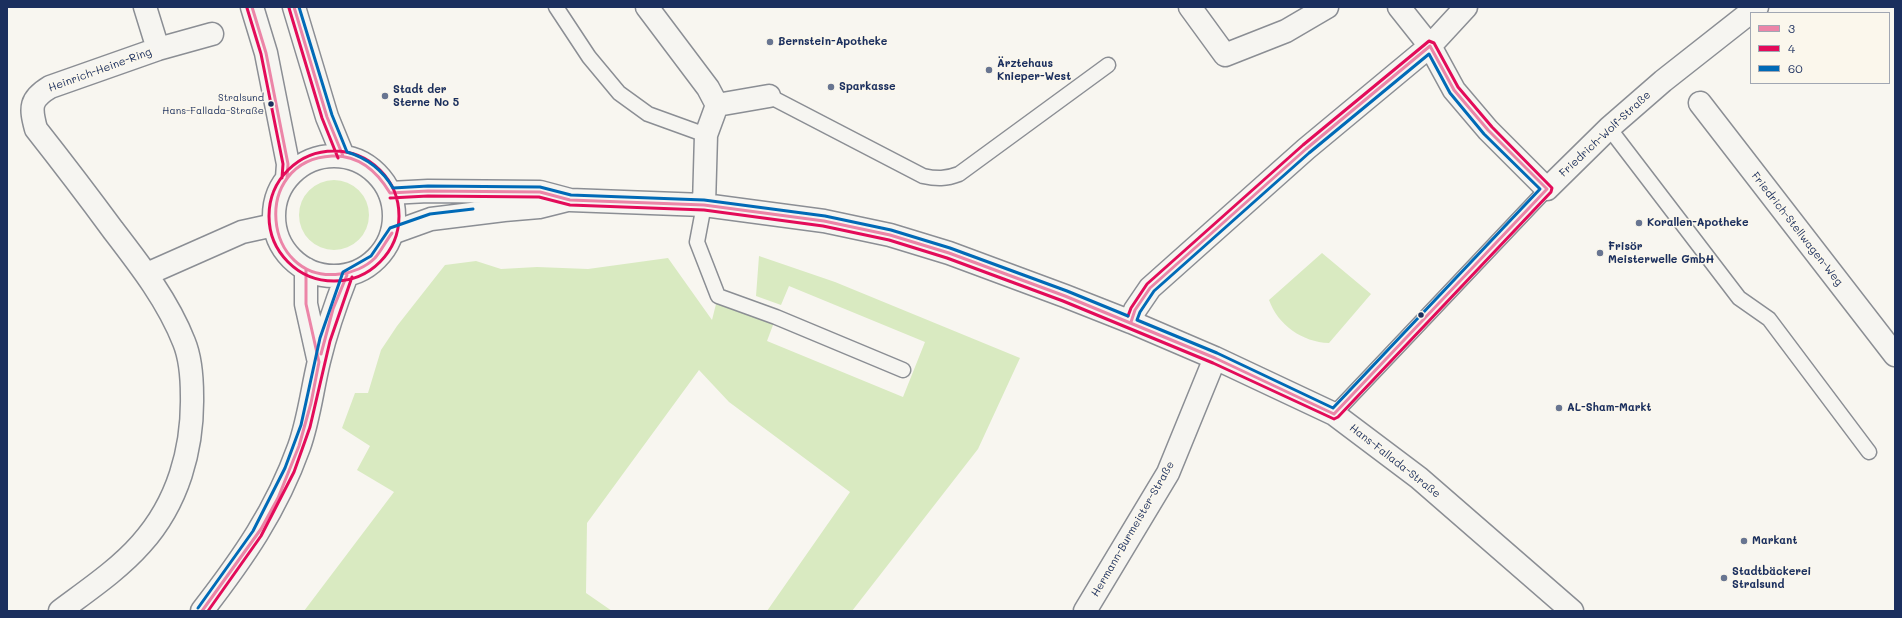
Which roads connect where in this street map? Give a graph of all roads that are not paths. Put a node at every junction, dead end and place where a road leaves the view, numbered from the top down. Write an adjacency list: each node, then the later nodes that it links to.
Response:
1 (145, 7): 13 (street)
2 (252, 7): 21 (street)
3 (294, 7): 20 (street)
4 (556, 7): 19 (lane)
5 (647, 7): 17 (street)
6 (1190, 7): 7 (street)
7 (1327, 7)
8 (1399, 7): 12 (street)
9 (1466, 7): 12 (street)
10 (1750, 13): 18 (street, Friedrich-Wolf-Straße)
11 (212, 34): 13 (street, Heinrich-Heine-Ring)
12 (1430, 46): 22 (street); 31 (street)
13 (158, 49): 29 (street, Heinrich-Heine-Ring)
14 (1108, 65): 15 (lane)
15 (769, 96): 17 (street)
16 (1700, 103): 32 (street, Friedrich-Stellwagen-Weg)
17 (717, 105): 19 (street)
18 (1609, 128): 22 (street, Friedrich-Wolf-Straße); 37 (lane)
19 (706, 135): 25 (street)
20 (343, 156): 21 (street); 23 (street)
21 (287, 178): 26 (street)
22 (1546, 189): 36 (lane, Friedrich-Wolf-Straße)
23 (390, 193): 24 (street, Hans-Fallada-Straße); 27 (street)
24 (570, 200): 25 (street, Hans-Fallada-Straße); 27 (street, Hans-Fallada-Straße)
25 (704, 205): 31 (street, Hans-Fallada-Straße); 35 (lane)
26 (274, 225): 28 (street); 29 (street)
27 (392, 233): 30 (street)
28 (306, 269): 30 (street); 34 (street)
29 (146, 274): 38 (street, Heinrich-Heine-Ring)
30 (347, 274): 34 (street)
31 (1131, 322): 33 (street, Hans-Fallada-Straße)
32 (1895, 355)
33 (1214, 358): 36 (street, Hans-Fallada-Straße); 40 (street, Hermann-Burmeister-Straße)
34 (319, 362): 39 (street)
35 (903, 370)
36 (1334, 414): 41 (street, Hans-Fallada-Straße)
37 (1869, 452)
38 (60, 611)
39 (202, 611)
40 (1085, 611)
41 (1572, 611)

